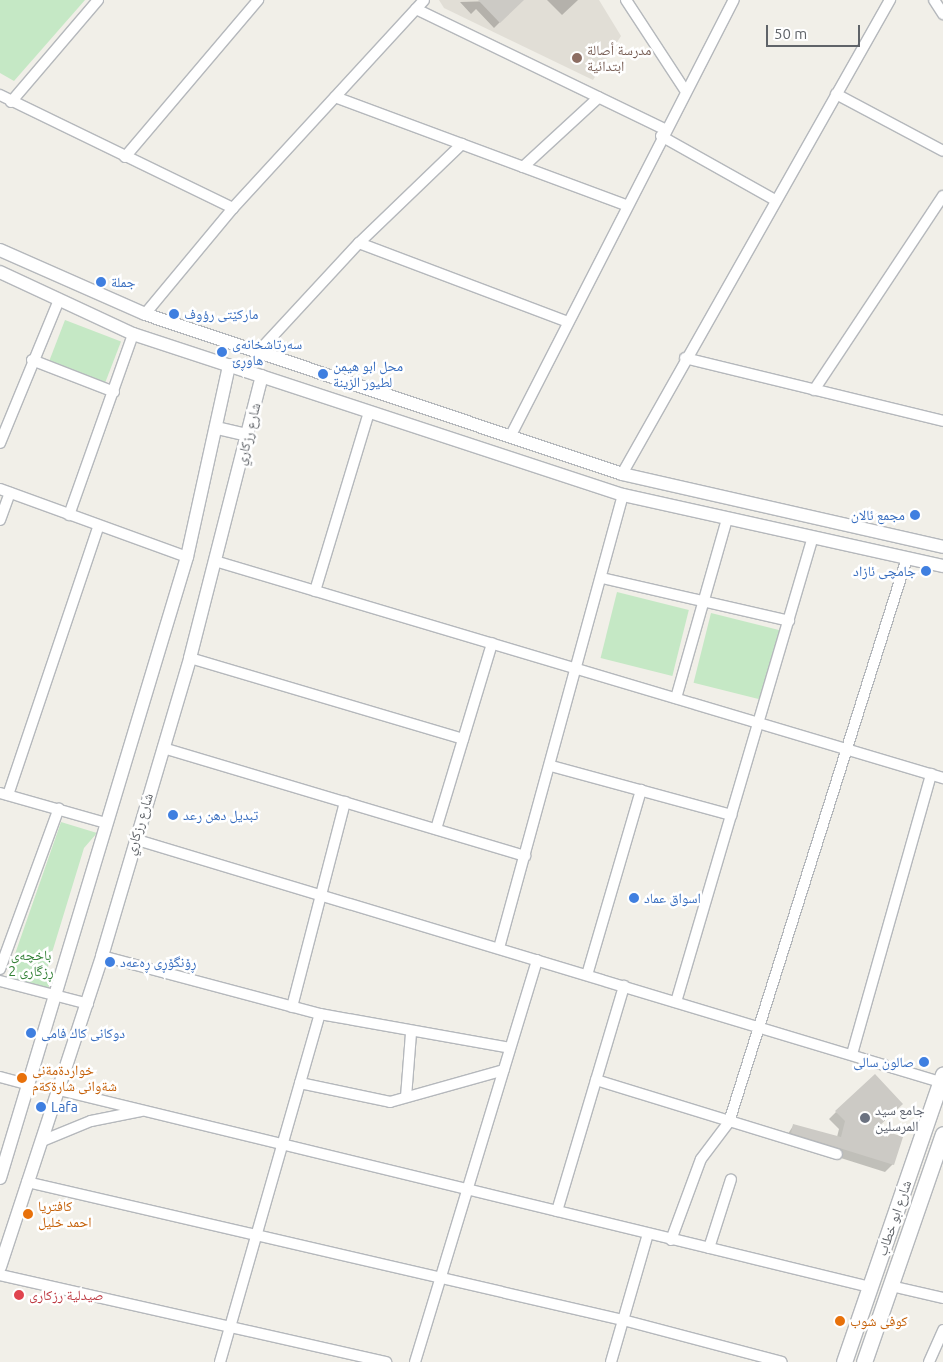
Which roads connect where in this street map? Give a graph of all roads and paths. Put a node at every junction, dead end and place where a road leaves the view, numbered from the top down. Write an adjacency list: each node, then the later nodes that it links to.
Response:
1 (98, 0): 15 (street)
2 (258, 0): 19 (street)
3 (424, 0): 8 (street)
4 (626, 0): 10 (street)
5 (734, 0): 10 (street)
6 (890, 0): 11 (street)
7 (934, 0): 9 (street)
8 (416, 8): 13 (street); 14 (street)
9 (943, 14)
10 (685, 90): 16 (street)
11 (836, 94): 18 (street); 22 (street)
12 (0, 95): 15 (street)
13 (335, 97): 17 (street); 24 (street)
14 (599, 97): 16 (street); 20 (street)
15 (11, 102): 19 (street)
16 (662, 133): 22 (street); 23 (street)
17 (462, 144): 20 (street); 25 (street)
18 (943, 151)
19 (125, 157): 24 (street)
20 (523, 167): 23 (street)
21 (943, 196): 39 (street)
22 (776, 200): 35 (street)
23 (626, 205): 32 (street)
24 (233, 208): 30 (street)
25 (360, 243): 32 (street); 34 (street)
26 (0, 250): 28 (street)
27 (0, 272): 29 (street)
28 (102, 297): 30 (street); 31 (street)
29 (58, 300): 31 (street); 36 (street)
30 (145, 314): 34 (street)
31 (94, 317): 33 (street)
32 (568, 322): 45 (street)
33 (133, 334): 37 (street); 40 (street)
34 (257, 353): 45 (street)
35 (685, 358): 39 (street); 49 (street)
36 (32, 360): 40 (street); 46 (street)
37 (229, 366): 38 (street); 43 (street)
38 (262, 376): 41 (street); 44 (street, شارع رزكاري)
39 (814, 390): 42 (street)
40 (114, 392): 52 (street)
41 (369, 412): 48 (street); 63 (street)
42 (943, 421)
43 (217, 428): 44 (street); 58 (street)
44 (247, 435): 60 (street, شارع رزكاري)
45 (510, 437): 47 (street)
46 (0, 443)
47 (564, 455): 48 (street); 49 (street)
48 (557, 474): 51 (street)
49 (622, 474): 57 (street)
50 (5, 491): 52 (street); 54 (street)
51 (623, 495): 53 (street); 62 (street)
52 (69, 515): 55 (street)
53 (727, 519): 56 (street); 64 (street)
54 (0, 520)
55 (98, 526): 58 (street); 78 (street)
56 (812, 538): 59 (street); 65 (street)
57 (943, 546)
58 (187, 557): 82 (street)
59 (907, 558): 61 (street); 73 (street)
60 (215, 561): 63 (street); 67 (street, شارع رزكاري)
61 (943, 566)
62 (602, 578): 64 (street); 68 (street)
63 (315, 591): 66 (street)
64 (704, 602): 65 (street); 69 (street)
65 (790, 621): 70 (street)
66 (492, 643): 68 (street); 71 (street)
67 (190, 658): 71 (street); 72 (street, شارع رزكاري)
68 (578, 669): 69 (street); 74 (street)
69 (676, 698): 70 (street)
70 (762, 722): 73 (street); 81 (street)
71 (463, 739): 83 (street)
72 (163, 748): 79 (street); 84 (street, شارع رزكاري)
73 (849, 750): 75 (street); 99 (street)
74 (551, 766): 77 (street); 85 (street)
75 (931, 774): 76 (street); 102 (street)
76 (943, 778)
77 (641, 790): 81 (street); 91 (street)
78 (4, 794): 80 (street)
79 (345, 802): 83 (street); 86 (street)
80 (59, 808): 82 (street); 90 (street)
81 (731, 815): 95 (street)
82 (106, 824): 94 (street)
83 (436, 829): 85 (street)
84 (134, 839): 86 (street); 88 (street, شارع رزكاري)
85 (525, 856): 87 (street)
86 (321, 894): 87 (street); 97 (street)
87 (499, 948): 89 (street)
88 (102, 956): 96 (street, شارع رزكاري); 97 (street)
89 (537, 960): 91 (street); 101 (street)
90 (0, 969)
91 (587, 975): 93 (street)
92 (0, 981): 94 (street)
93 (624, 986): 95 (street); 106 (street)
94 (56, 995): 96 (street); 108 (street)
95 (676, 1002): 99 (street)
96 (88, 1004): 109 (street, شارع رزكاري)
97 (292, 1007): 98 (street)
98 (320, 1014): 100 (street); 107 (street)
99 (762, 1027): 102 (street); 112 (street)
100 (411, 1033): 101 (street); 110 (street)
101 (510, 1048): 103 (street)
102 (852, 1054): 105 (street)
103 (504, 1070): 110 (street); 120 (street)
104 (0, 1077): 108 (street)
105 (942, 1078): 130 (main road, شارع ابو خطاب)
106 (596, 1080): 112 (street); 121 (street)
107 (300, 1083): 110 (street); 115 (street)
108 (27, 1084): 117 (street)
109 (59, 1090): 111 (street); 114 (street, شارع رزكاري)
110 (406, 1097)
111 (146, 1110): 114 (street); 115 (street)
112 (729, 1122): 116 (street); 124 (street)
113 (943, 1134): 129 (main road, شارع ابو خطاب)
114 (42, 1141): 119 (street, شارع رزكاري)
115 (282, 1144): 120 (street); 122 (street)
116 (837, 1154)
117 (0, 1178)
118 (731, 1179): 125 (street)
119 (27, 1182): 122 (street); 126 (street, شارع رزكاري)
120 (468, 1189): 121 (street); 128 (street)
121 (557, 1211): 123 (street)
122 (257, 1234): 128 (street); 133 (street)
123 (648, 1234): 124 (street); 132 (street)
124 (671, 1240): 125 (street)
125 (709, 1248): 130 (street)
126 (0, 1267)
127 (0, 1275): 133 (street)
128 (441, 1278): 132 (street); 137 (street)
129 (891, 1286): 131 (street); 141 (main road, شارع ابو خطاب)
130 (870, 1287): 140 (main road, شارع ابو خطاب)
131 (943, 1298)
132 (624, 1320): 138 (street); 139 (street)
133 (231, 1324): 135 (street); 136 (street)
134 (943, 1330): 142 (street)
135 (220, 1362)
136 (386, 1362)
137 (415, 1362)
138 (612, 1362)
139 (782, 1362)
140 (844, 1362)
141 (864, 1362)
142 (929, 1362)

